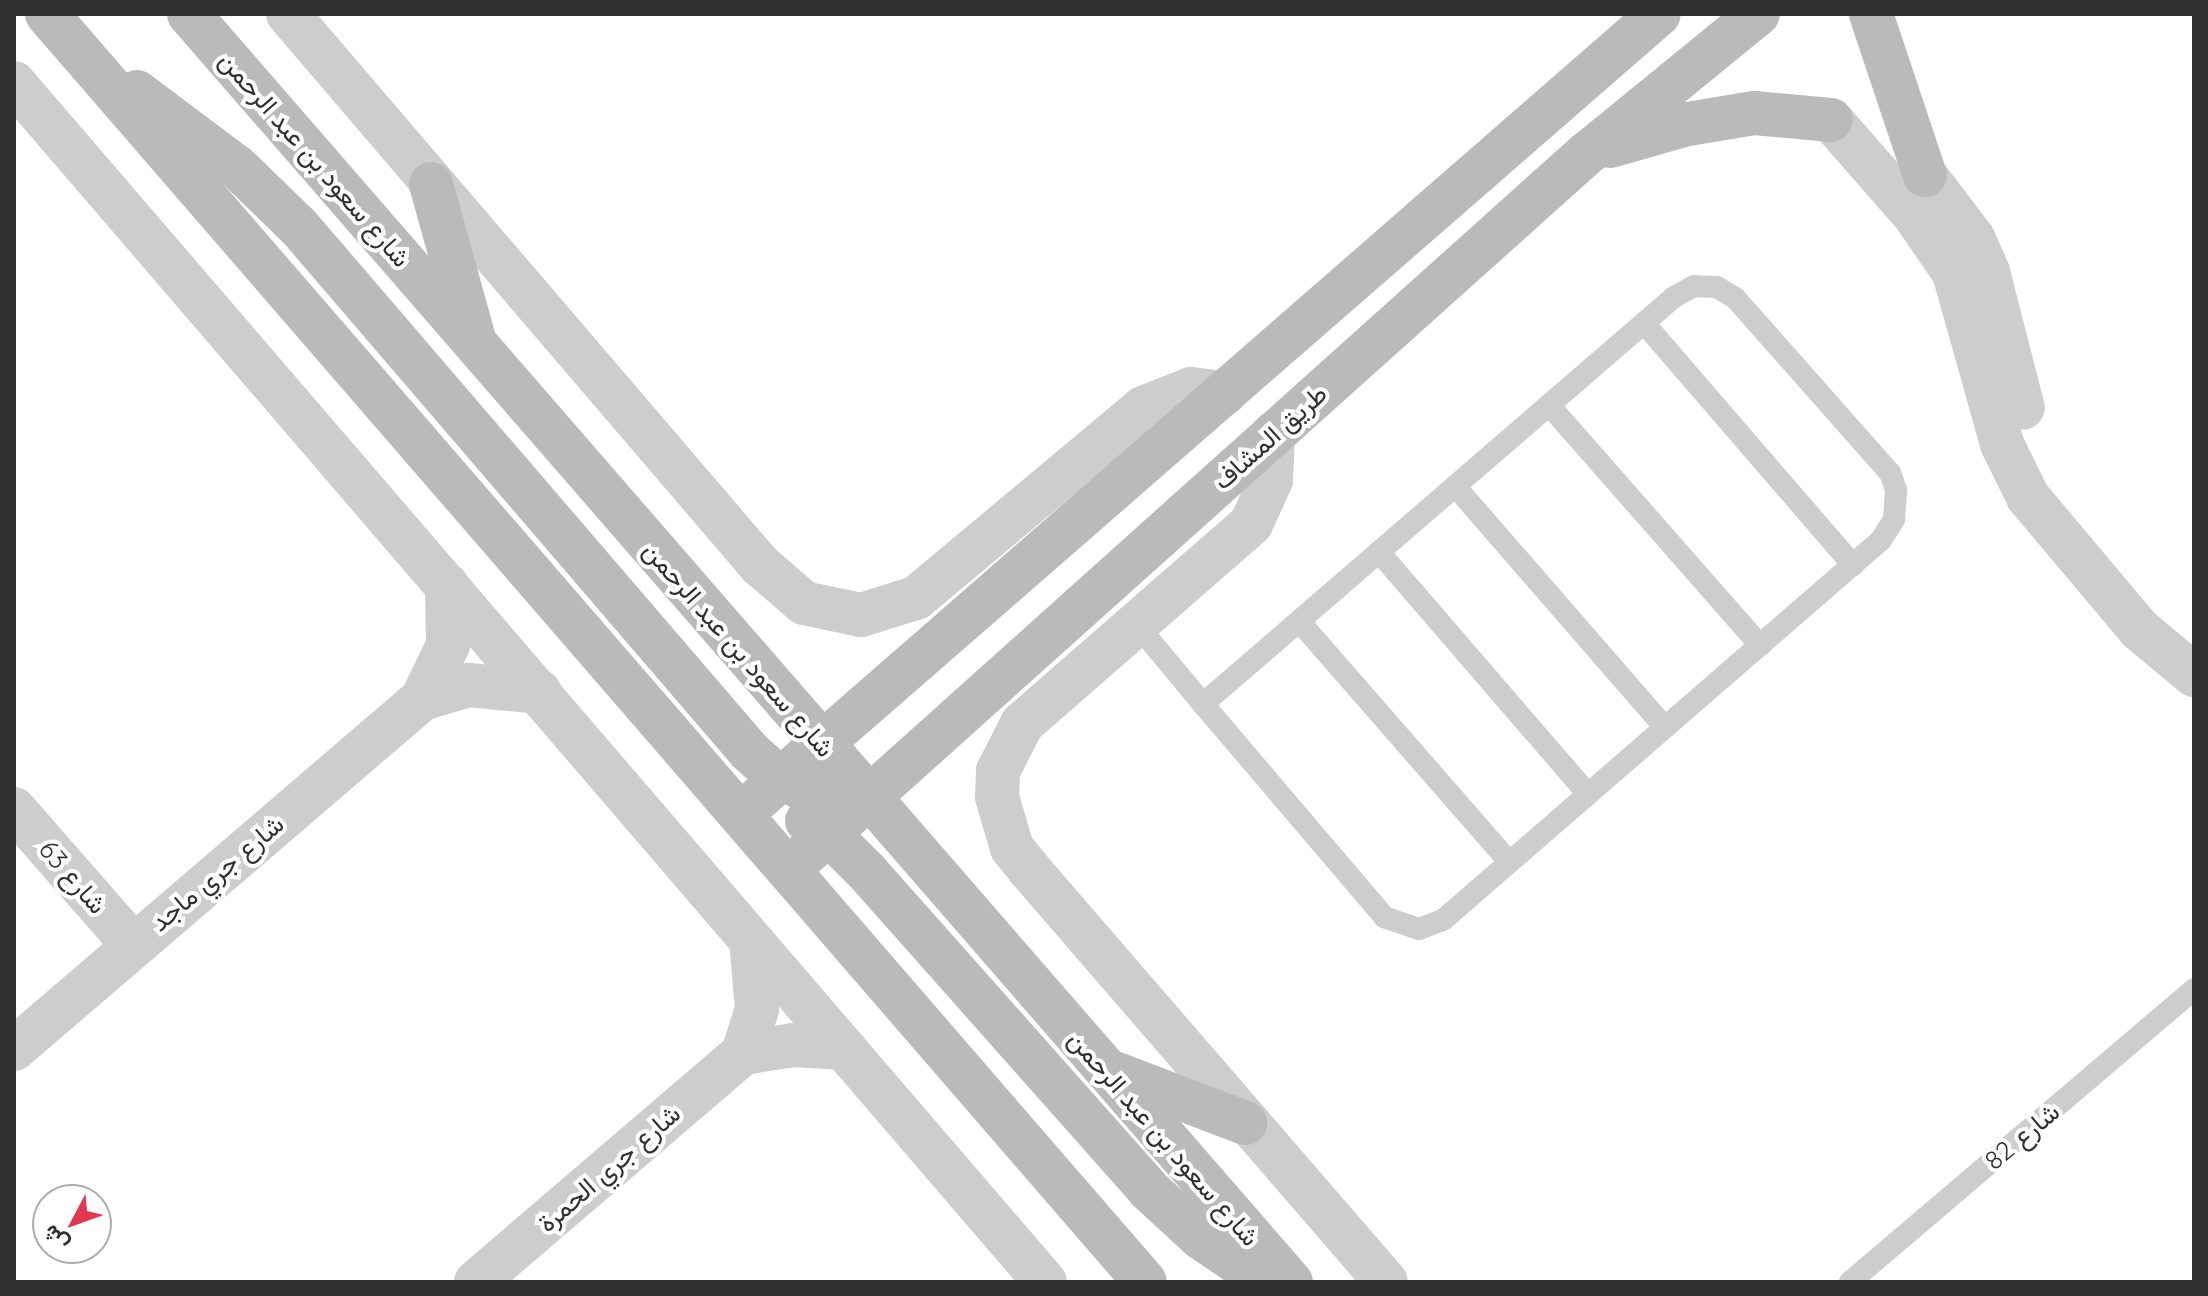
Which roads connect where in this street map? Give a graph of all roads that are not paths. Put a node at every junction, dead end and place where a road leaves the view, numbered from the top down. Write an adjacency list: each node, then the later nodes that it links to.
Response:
1 (47, 14): 8 (main road)
2 (189, 14): 16 (main road, شارع سعود بن عبد الرحمن)
3 (288, 14): 14 (street)
4 (1611, 14): 9 (main road)
5 (1659, 14): 9 (main road)
6 (1758, 14): 12 (main road, طريق المشاف)
7 (1871, 14): 13 (main road)
8 (79, 51): 33 (main road); 37 (main road)
9 (1604, 62): 17 (main road)
10 (14, 83): 23 (street)
11 (1831, 120): 12 (main road); 27 (street)
12 (1585, 155): 19 (main road, طريق المشاف)
13 (1925, 175): 27 (street)
14 (431, 184): 16 (main road); 17 (street)
15 (1644, 323): 18 (lane); 22 (lane); 22 (lane)
16 (476, 345): 32 (main road, شارع سعود بن عبد الرحمن)
17 (1225, 393): 32 (main road)
18 (1549, 405): 20 (lane); 26 (lane)
19 (1273, 434): 25 (street); 35 (main road, طريق المشاف)
20 (1455, 486): 21 (lane); 31 (lane)
21 (1379, 552): 24 (lane); 34 (lane)
22 (1853, 565): 26 (lane)
23 (447, 585): 28 (street); 29 (street, شارع جري ماجد)
24 (1299, 621): 30 (lane); 39 (lane)
25 (1138, 626): 30 (lane); 48 (street)
26 (1760, 645): 31 (lane)
27 (2190, 671)
28 (540, 692): 29 (street, شارع جري ماجد); 41 (street)
29 (422, 699): 42 (street, شارع جري ماجد)
30 (1203, 704): 39 (lane)
31 (1665, 728): 34 (lane)
32 (823, 746): 33 (main road); 35 (main road, شارع سعود بن عبد الرحمن)
33 (782, 779): 35 (main road); 37 (main road)
34 (1588, 794): 39 (lane)
35 (870, 800): 38 (main road, طريق المشاف); 47 (main road, شارع سعود بن عبد الرحمن)
36 (14, 809): 42 (street, شارع 63)
37 (742, 813): 38 (main road); 40 (main road)
38 (830, 835): 40 (main road, طريق المشاف); 53 (main road)
39 (1509, 862)
40 (790, 868): 49 (main road)
41 (751, 940): 44 (street); 46 (street)
42 (133, 945): 45 (street, شارع جري ماجد)
43 (2194, 989): 56 (lane, شارع 82)
44 (844, 1048): 46 (street); 51 (street)
45 (14, 1049)
46 (743, 1053): 50 (street, شارع جري الحمرة)
47 (1103, 1069): 48 (main road); 54 (main road, شارع سعود بن عبد الرحمن)
48 (1245, 1123): 55 (street)
49 (1115, 1262): 52 (main road)
50 (476, 1282)
51 (1045, 1282)
52 (1145, 1282)
53 (1266, 1282)
54 (1291, 1282)
55 (1386, 1282)
56 (1850, 1282)

